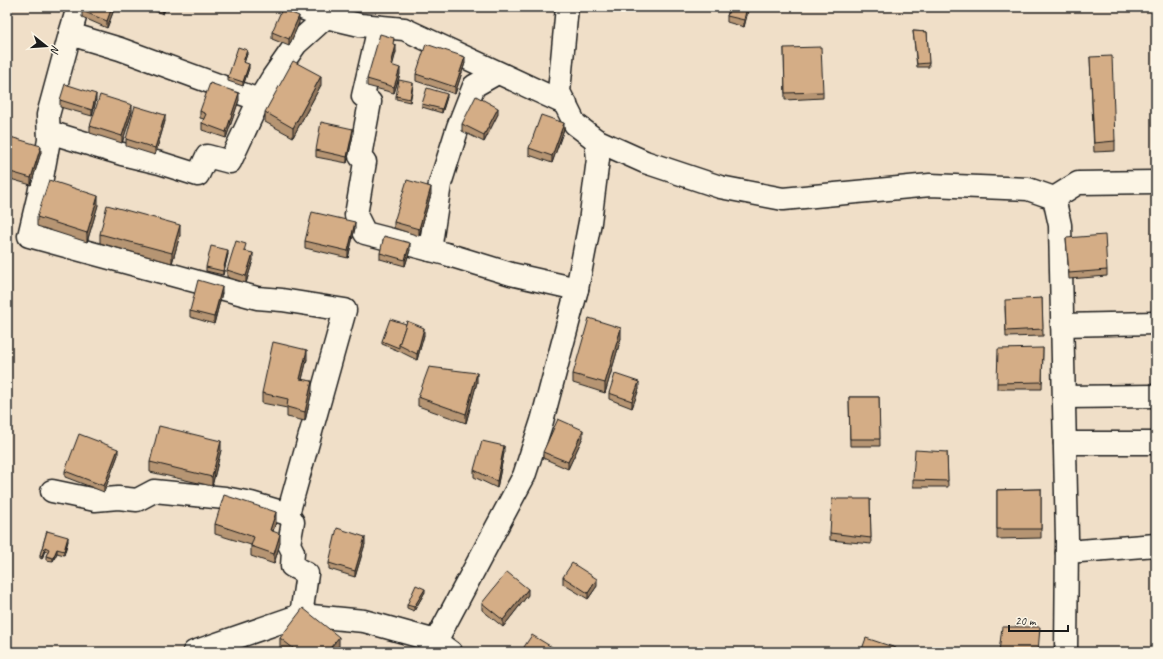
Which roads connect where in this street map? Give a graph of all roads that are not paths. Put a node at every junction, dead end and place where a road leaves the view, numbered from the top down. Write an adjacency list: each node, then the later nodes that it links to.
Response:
1 (78, 7): 6 (street)
2 (299, 7): 4 (street)
3 (567, 7): 9 (street)
4 (326, 12): 5 (street); 8 (street)
5 (379, 27): 7 (street); 14 (street)
6 (70, 34): 8 (street); 10 (street)
7 (497, 73): 9 (street); 14 (street)
8 (259, 100): 10 (street)
9 (566, 104): 11 (street)
10 (49, 132): 23 (street)
11 (596, 140): 13 (street); 15 (street)
12 (1156, 182): 13 (street)
13 (1054, 198): 17 (street)
14 (430, 250): 15 (street)
15 (577, 289): 27 (street)
16 (1156, 323): 17 (street)
17 (1062, 325): 19 (street)
18 (1156, 396): 19 (street)
19 (1064, 397): 20 (street)
20 (1065, 443): 21 (street); 25 (street)
21 (1156, 443)
22 (52, 491): 23 (street)
23 (288, 514): 26 (street)
24 (1156, 545): 25 (street)
25 (1067, 552): 29 (street)
26 (301, 614): 27 (street); 28 (street)
27 (443, 647)
28 (194, 652)
29 (1066, 652)

